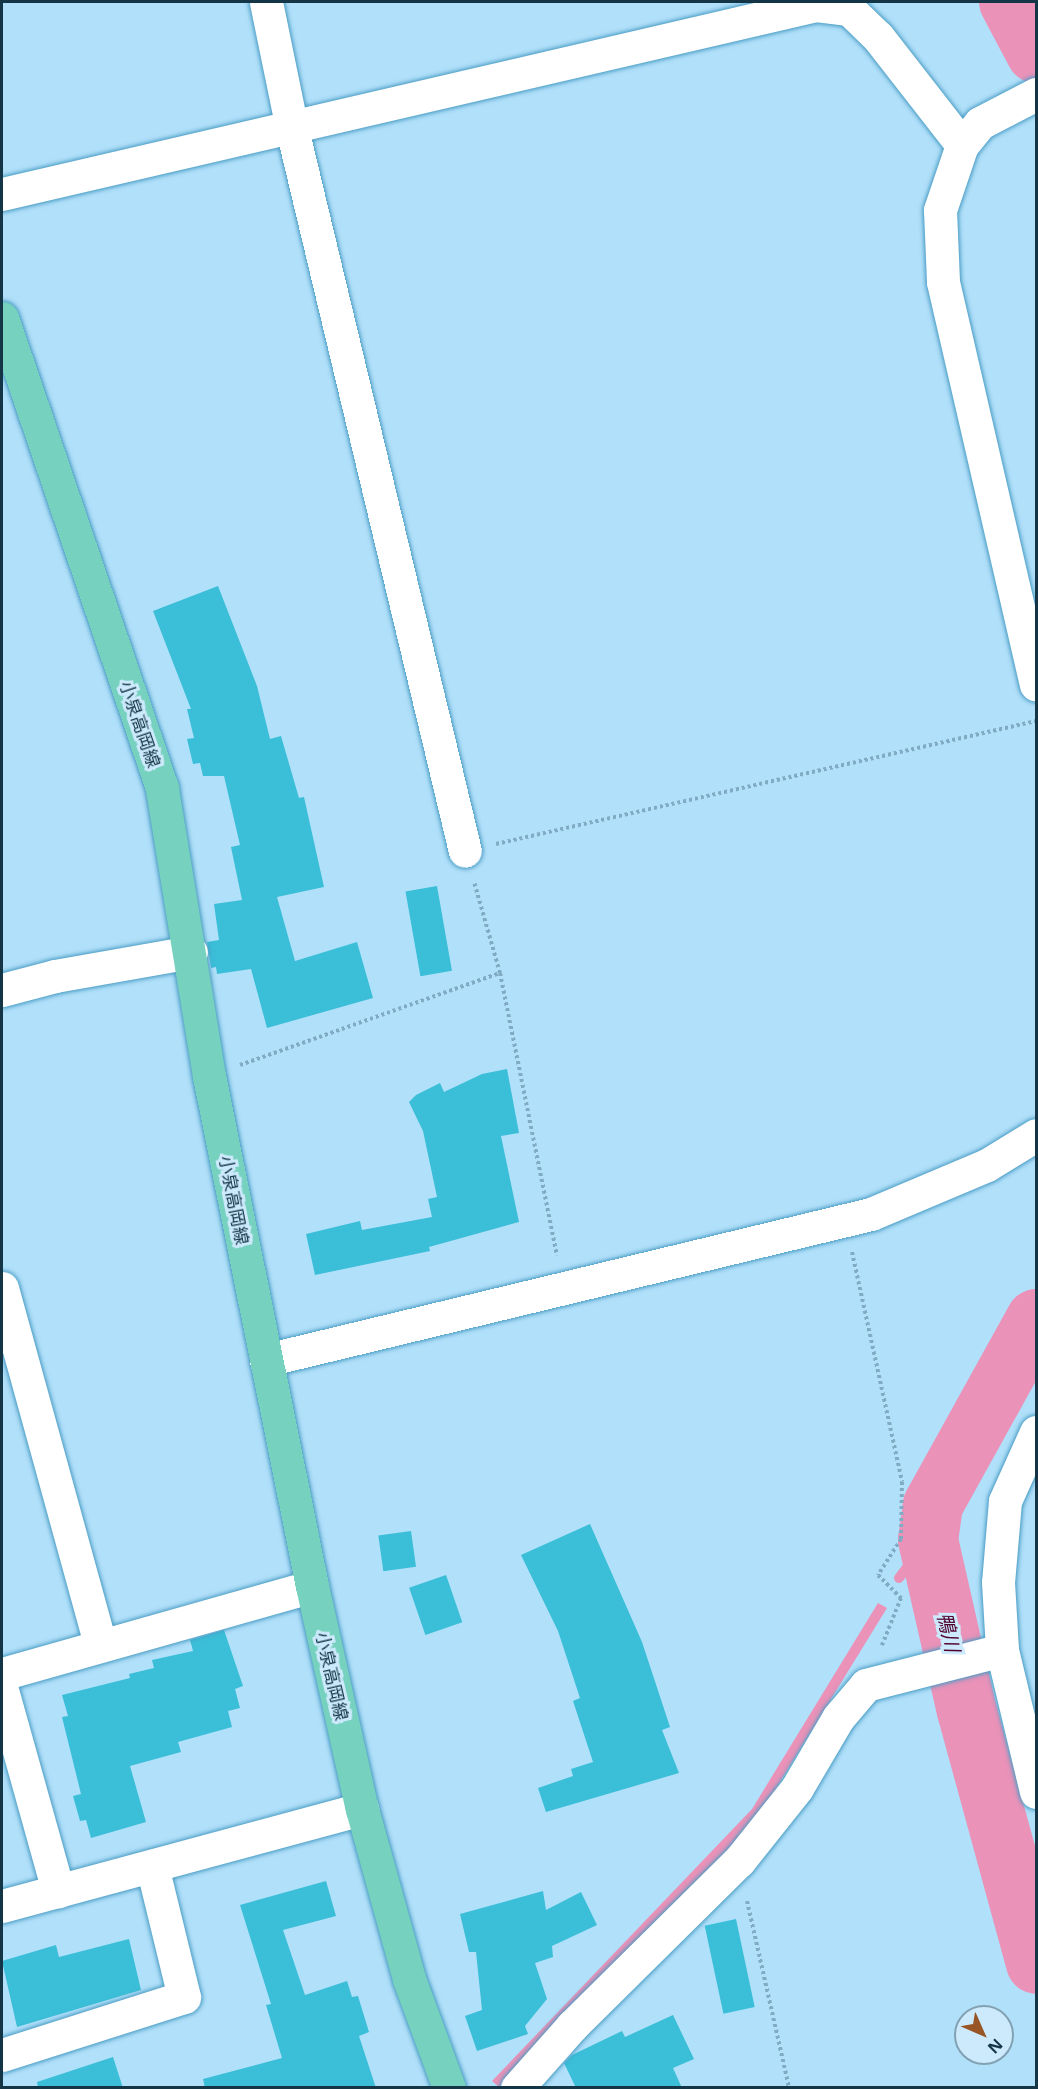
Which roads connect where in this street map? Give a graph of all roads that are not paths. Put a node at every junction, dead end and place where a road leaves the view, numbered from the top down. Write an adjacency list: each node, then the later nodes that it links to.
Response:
1 (266, 2): 3 (street)
2 (1023, 101): 4 (street)
3 (292, 129): 4 (street); 5 (street); 8 (street)
4 (962, 145): 7 (street)
5 (2, 194)
6 (2, 318): 9 (main road, 小泉高岡線)
7 (1036, 684)
8 (465, 851)
9 (191, 952): 10 (street); 13 (main road, 小泉高岡線)
10 (2, 990)
11 (1036, 1135): 13 (street)
12 (2, 1288): 16 (street)
13 (266, 1360): 15 (main road, 小泉高岡線)
14 (1036, 1432): 17 (street)
15 (312, 1586): 16 (street); 21 (main road, 小泉高岡線)
16 (100, 1645): 18 (street)
17 (993, 1652): 20 (street); 27 (street)
18 (2, 1674)
19 (2, 1690): 23 (street)
20 (1036, 1792)
21 (362, 1809): 22 (street); 26 (main road, 小泉高岡線)
22 (152, 1866): 23 (street); 25 (street)
23 (58, 1891): 24 (street)
24 (2, 1906)
25 (2, 2055)
26 (449, 2088)
27 (517, 2088)

